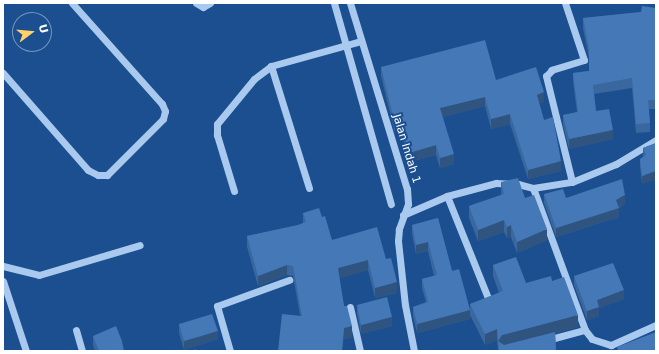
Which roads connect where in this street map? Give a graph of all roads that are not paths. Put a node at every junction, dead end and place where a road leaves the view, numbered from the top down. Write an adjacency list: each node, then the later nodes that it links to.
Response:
1 (72, 3): 10 (street)
2 (196, 3): 3 (street)
3 (210, 3)
4 (334, 3): 8 (street)
5 (350, 3): 7 (street, Jalan Indah 1)
6 (565, 3): 12 (street)
7 (361, 41): 8 (street); 18 (street, Jalan Indah 1)
8 (344, 44): 9 (street); 17 (street)
9 (271, 66): 13 (street); 15 (street)
10 (3, 73)
11 (656, 140): 12 (street)
12 (572, 182): 14 (street)
13 (309, 188)
14 (533, 188): 16 (street); 27 (street)
15 (234, 191)
16 (447, 196): 18 (street); 23 (street)
17 (391, 204)
18 (403, 215): 34 (street, Jalan Indah 1)
19 (140, 245): 20 (street)
20 (3, 266)
21 (3, 280): 30 (street)
22 (289, 280): 32 (street)
23 (490, 303)
24 (350, 307): 33 (street)
25 (656, 325): 29 (street)
26 (76, 330): 31 (street)
27 (585, 330): 28 (street); 29 (street)
28 (540, 342)
29 (611, 348)
30 (26, 351)
31 (82, 351)
32 (230, 351)
33 (360, 351)
34 (414, 351)

